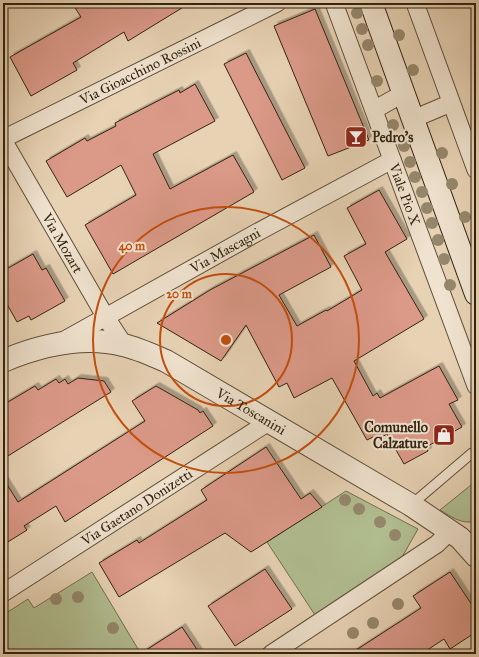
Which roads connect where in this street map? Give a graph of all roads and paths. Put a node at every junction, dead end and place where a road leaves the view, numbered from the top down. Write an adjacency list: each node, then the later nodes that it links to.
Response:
1 (277, 3): 9 (street, Via Gioacchino Rossini)
2 (334, 3): 7 (street, Viale Pio X)
3 (372, 3): 5 (street)
4 (415, 3): 6 (street)
5 (404, 93): 7 (street); 8 (street)
6 (451, 103): 8 (street); 11 (street)
7 (374, 110): 10 (street, Viale Pio X)
8 (413, 119): 12 (street)
9 (3, 139): 13 (street, Via Mozart)
10 (392, 160): 13 (street, Via Mascagni); 17 (street, Viale Pio X)
11 (476, 170)
12 (475, 288)
13 (105, 316): 14 (street, Via Mascagni); 15 (street, Via Mozart)
14 (60, 343): 15 (street, Via Toscanini); 16 (street, Via Toscanini)
15 (124, 345): 18 (street, Via Toscanini)
16 (3, 361)
17 (476, 386)
18 (270, 421): 20 (street, Via Toscanini); 23 (street, Via Gaetano Donizetti)
19 (472, 454): 20 (lane)
20 (412, 505): 21 (street, Via Toscanini)
21 (450, 531): 22 (street, Via Toscanini); 24 (street)
22 (474, 547)
23 (3, 593)
24 (271, 654)

